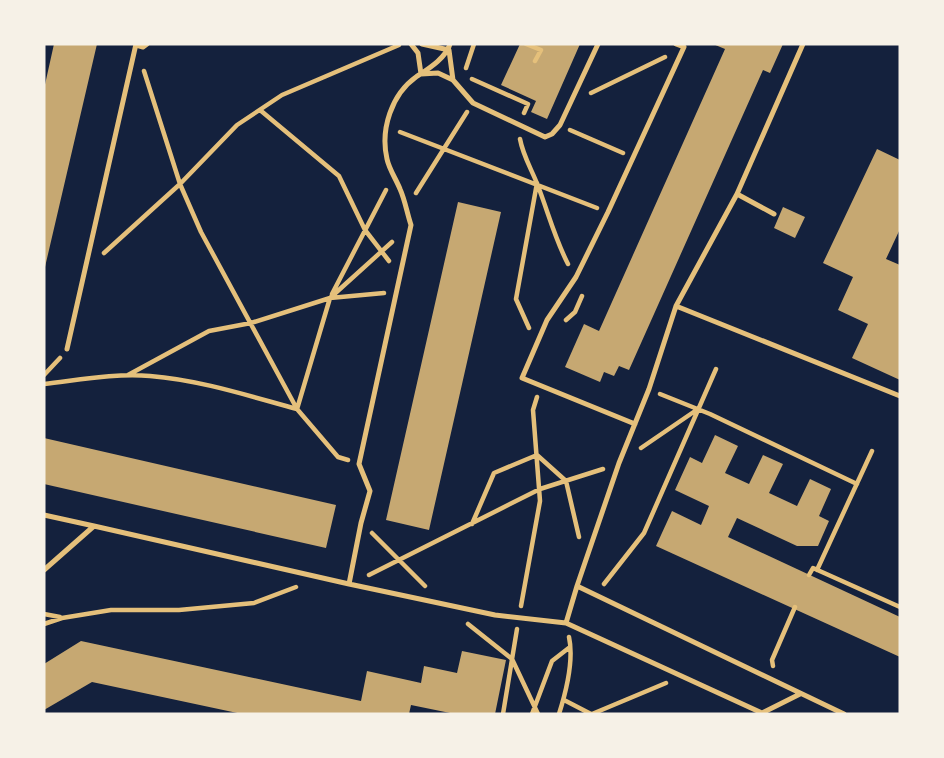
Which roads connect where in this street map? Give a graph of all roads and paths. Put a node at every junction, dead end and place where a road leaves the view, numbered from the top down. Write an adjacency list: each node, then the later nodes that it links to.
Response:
1 (147, 44): 10 (lane)
2 (401, 44): 18 (path)
3 (411, 44): 14 (lane)
4 (422, 44): 11 (lane)
5 (474, 44): 19 (path)
6 (526, 44): 13 (path)
7 (598, 44): 17 (lane)
8 (676, 44): 12 (lane)
9 (803, 44): 28 (lane)
10 (136, 45): 27 (path); 35 (lane)
11 (450, 47): 14 (lane); 15 (lane)
12 (684, 47): 17 (path); 24 (lane)
13 (536, 61)
14 (421, 74): 15 (lane); 22 (lane)
15 (453, 80): 16 (lane)
16 (473, 103): 20 (lane); 23 (path)
17 (570, 104): 21 (lane)
18 (260, 110): 27 (path); 33 (path)
19 (533, 121)
20 (518, 124): 21 (lane); 26 (path)
21 (560, 125): 24 (path)
22 (387, 127): 23 (path); 25 (lane)
23 (443, 148): 26 (path); 29 (path)
24 (633, 158): 30 (lane)
25 (394, 175): 29 (lane); 33 (path)
26 (537, 183): 30 (path); 37 (path); 44 (path)
27 (180, 184): 35 (path); 42 (path)
28 (737, 194): 31 (lane); 41 (lane)
29 (407, 211): 32 (lane)
30 (608, 212): 37 (lane)
31 (774, 214)
32 (411, 225): 34 (path); 36 (lane)
33 (365, 230): 34 (path); 40 (path)
34 (381, 252): 36 (path); 40 (path)
35 (85, 270): 45 (lane)
36 (401, 275): 39 (lane)
37 (576, 278): 44 (lane)
38 (585, 290): 43 (path)
39 (397, 292): 40 (path); 58 (lane)
40 (330, 298): 42 (path); 53 (path)
41 (676, 306): 51 (lane); 52 (lane)
42 (251, 323): 48 (path); 53 (path)
43 (561, 324)
44 (537, 345): 50 (lane)
45 (67, 349): 47 (path)
46 (716, 369): 54 (path)
47 (44, 375)
48 (127, 376): 49 (path); 53 (path)
49 (44, 384)
50 (540, 386): 55 (lane); 57 (path)
51 (649, 389): 54 (path); 55 (lane)
52 (900, 396)
53 (297, 409): 58 (path)
54 (698, 409): 59 (path); 61 (path); 75 (path)
55 (635, 424): 59 (lane)
56 (872, 452): 61 (path)
57 (537, 456): 60 (path); 62 (path); 65 (path)
58 (359, 464): 64 (lane)
59 (619, 464): 60 (path); 68 (lane)
60 (566, 481): 62 (path); 68 (path)
61 (857, 484): 70 (path)
62 (540, 489): 65 (path); 81 (path)
63 (44, 515): 66 (lane)
64 (361, 523): 67 (path); 73 (lane)
65 (471, 524): 67 (path)
66 (94, 526): 69 (lane); 72 (lane)
67 (401, 561): 73 (path); 76 (path)
68 (585, 564): 74 (lane)
69 (44, 570)
70 (817, 570): 71 (path); 78 (path)
71 (810, 575)
72 (323, 577): 73 (lane); 80 (path)
73 (349, 584): 76 (lane)
74 (577, 586): 75 (lane); 82 (lane)
75 (596, 594): 87 (lane)
76 (442, 604): 81 (lane); 85 (path)
77 (795, 607): 87 (path)
78 (900, 607)
79 (44, 614): 80 (path)
80 (62, 618): 83 (path)
81 (519, 618): 82 (lane); 85 (path)
82 (566, 623): 84 (path); 86 (lane)
83 (44, 624)
84 (571, 647): 89 (path); 90 (path)
85 (512, 659): 90 (path); 91 (path)
86 (683, 676): 88 (lane); 93 (path)
87 (779, 684): 88 (lane)
88 (800, 694): 94 (lane)
89 (564, 700): 92 (path); 93 (path)
90 (535, 713)
91 (503, 714)
92 (559, 714)
93 (592, 714)
94 (844, 714)

